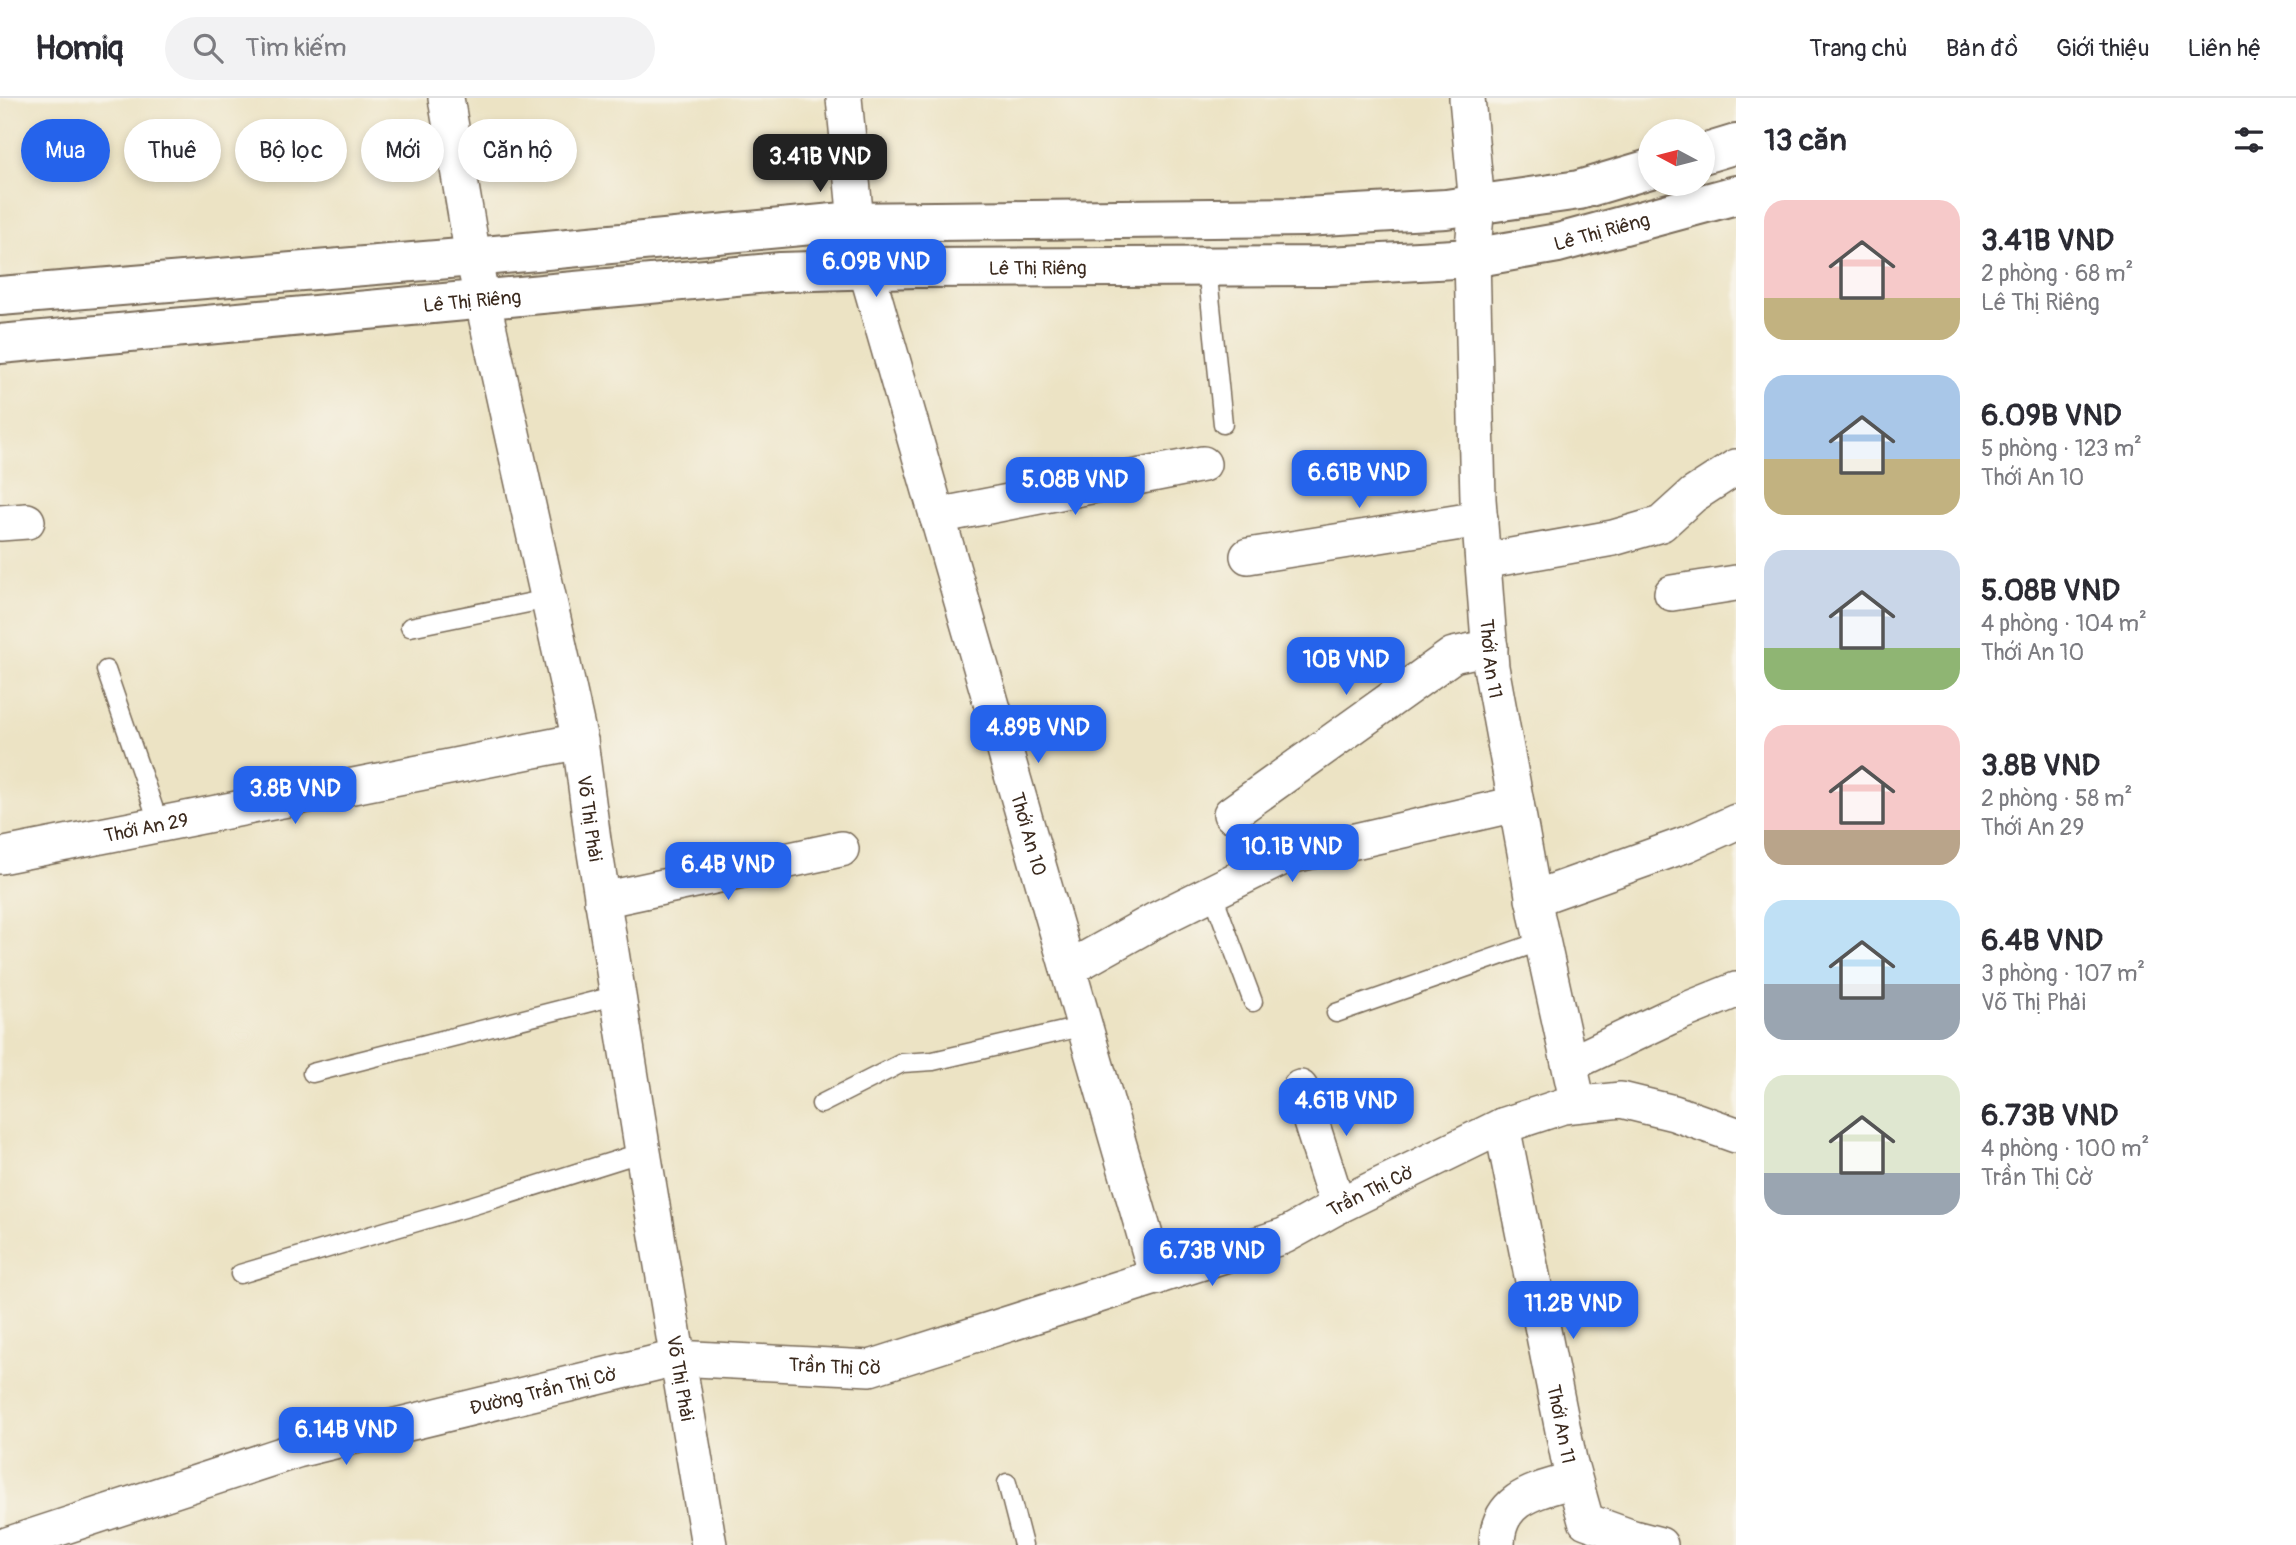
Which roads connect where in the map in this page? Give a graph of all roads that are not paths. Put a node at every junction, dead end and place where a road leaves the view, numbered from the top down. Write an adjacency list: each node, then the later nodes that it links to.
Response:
1 (446, 98): 10 (street, Võ Thị Phải)
2 (844, 98): 9 (street)
3 (1466, 98): 8 (street, Thới An 11)
4 (1736, 144): 5 (street)
5 (1715, 150)
6 (1638, 173): 8 (street)
7 (1736, 195): 11 (street, Lê Thị Riêng)
8 (1478, 205): 9 (street); 11 (street, Thới An 11)
9 (856, 222): 10 (street)
10 (473, 257): 14 (street); 15 (street, Võ Thị Phải)
11 (1472, 258): 12 (street, Lê Thị Riêng); 21 (street, Thới An 11)
12 (1207, 267): 13 (street, Lê Thị Riêng); 17 (lane)
13 (866, 269): 15 (street, Lê Thị Riêng); 20 (street, Thới An 10)
14 (0, 296)
15 (482, 301): 16 (street, Lê Thị Riêng); 26 (street, Võ Thị Phải)
16 (0, 344)
17 (1223, 424)
18 (1203, 464): 20 (street)
19 (1736, 467): 23 (street)
20 (937, 516): 41 (street, Thới An 10)
21 (1480, 519): 22 (street); 23 (street, Thới An 11)
22 (1248, 556)
23 (1483, 561): 28 (street, Thới An 11)
24 (1736, 583): 25 (street)
25 (1672, 593)
26 (548, 599): 27 (lane); 30 (street, Võ Thị Phải)
27 (410, 627)
28 (1490, 647): 31 (street, Thới An 11); 32 (street)
29 (106, 670): 34 (lane)
30 (580, 741): 34 (street, Thới An 29); 39 (street, Võ Thị Phải)
31 (1516, 804): 37 (street); 38 (street, Thới An 11)
32 (1231, 814)
33 (1736, 822): 38 (street)
34 (159, 824): 36 (street, Thới An 29)
35 (841, 849): 39 (street)
36 (0, 856)
37 (1212, 892): 41 (street); 44 (lane)
38 (1534, 899): 40 (street, Thới An 11)
39 (602, 900): 43 (street, Võ Thị Phải)
40 (1542, 941): 45 (lane); 47 (street, Thới An 11)
41 (1068, 969): 46 (street, Thới An 10)
42 (1736, 990): 47 (street)
43 (618, 995): 48 (lane); 54 (street, Võ Thị Phải)
44 (1253, 1002)
45 (1336, 1013)
46 (1084, 1026): 50 (lane); 57 (street, Thới An 10)
47 (1570, 1064): 51 (street, Thới An 11)
48 (312, 1073)
49 (1300, 1088): 55 (street)
50 (821, 1104)
51 (1578, 1104): 52 (street, Trần Thị Cờ); 53 (street, Trần Thị Cờ)
52 (1502, 1126): 55 (street, Trần Thị Cờ); 59 (street, Thới An 11)
53 (1736, 1135)
54 (643, 1152): 56 (lane); 58 (street, Võ Thị Phải)
55 (1338, 1206): 57 (street, Trần Thị Cờ)
56 (240, 1274)
57 (1157, 1277): 58 (street, Trần Thị Cờ)
58 (676, 1358): 61 (street, Đường Trần Thị Cờ); 62 (street, Võ Thị Phải)
59 (1574, 1480): 64 (street); 65 (street, Thới An 11)
60 (1007, 1483): 63 (lane)
61 (7, 1545)
62 (709, 1545)
63 (1023, 1545)
64 (1497, 1545)
65 (1660, 1545)

